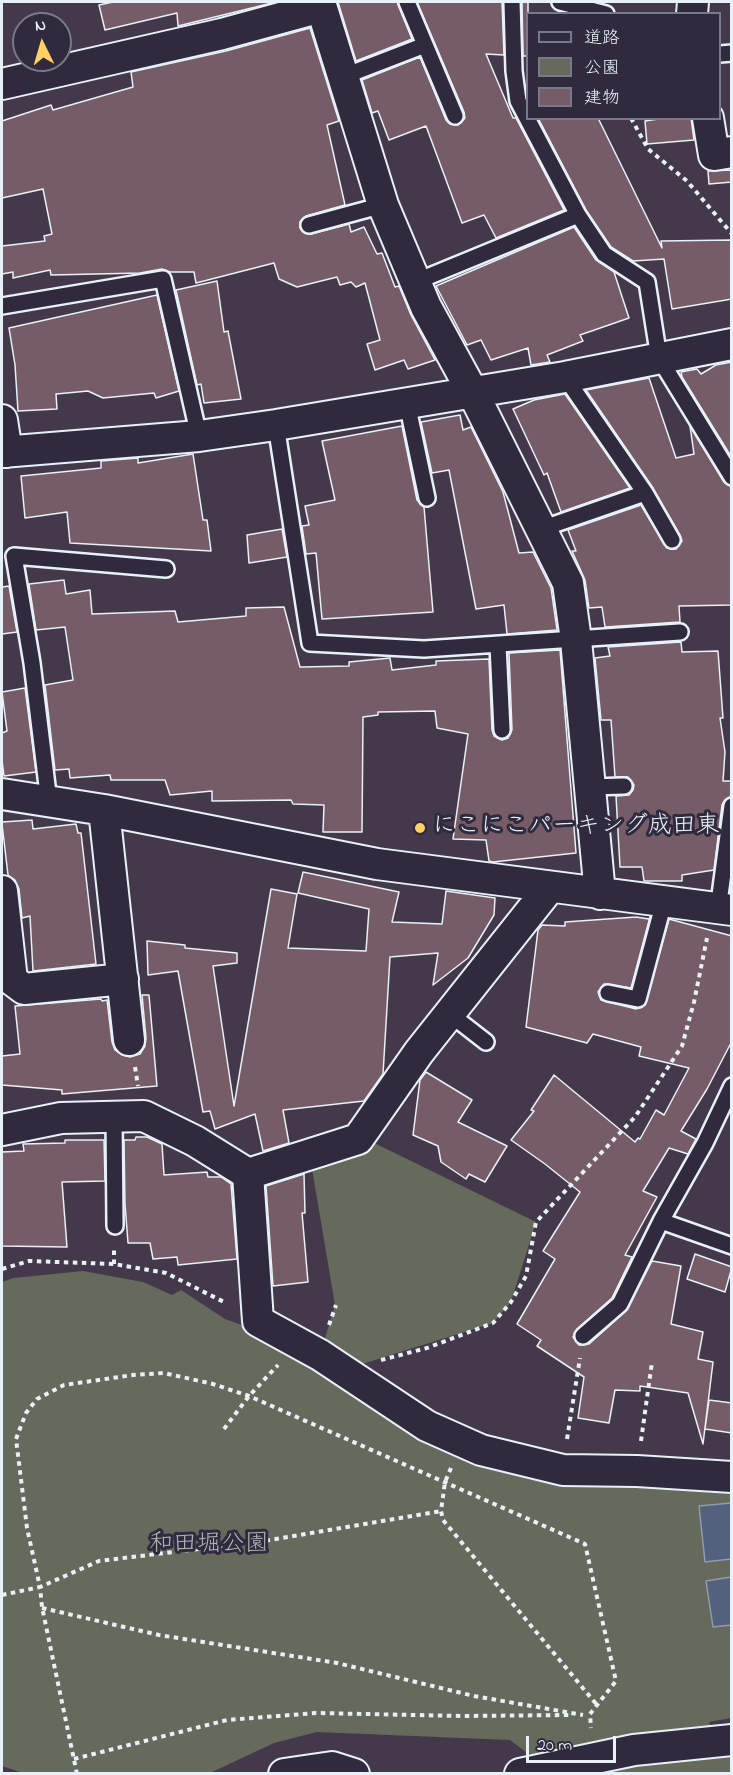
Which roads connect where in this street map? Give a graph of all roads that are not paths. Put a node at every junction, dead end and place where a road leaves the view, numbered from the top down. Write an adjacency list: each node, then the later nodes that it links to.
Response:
1 (407, 2): 6 (lane)
2 (512, 2): 10 (lane)
3 (560, 2): 5 (lane)
4 (321, 4): 7 (street); 8 (street)
5 (598, 12)
6 (425, 45): 7 (lane); 9 (lane)
7 (342, 77): 14 (street)
8 (2, 84)
9 (455, 116)
10 (526, 116)
11 (528, 120): 15 (lane)
12 (708, 120): 13 (street)
13 (732, 152)
14 (382, 205): 16 (lane); 17 (street)
15 (578, 215): 17 (lane); 20 (lane)
16 (309, 225)
17 (415, 282): 22 (street)
18 (2, 306): 26 (lane)
19 (730, 347): 20 (street)
20 (658, 358): 21 (street); 28 (lane)
21 (565, 376): 22 (street); 29 (lane)
22 (473, 393): 23 (street); 31 (street)
23 (407, 403): 25 (street); 30 (lane)
24 (2, 420): 27 (street)
25 (276, 425): 26 (street); 36 (lane)
26 (199, 436): 27 (street)
27 (4, 452)
28 (732, 477)
29 (645, 493): 31 (lane); 32 (lane)
30 (427, 498)
31 (541, 529): 35 (street)
32 (672, 540)
33 (166, 569): 41 (lane)
34 (681, 632): 35 (lane)
35 (576, 640): 36 (lane); 39 (street)
36 (498, 645): 37 (lane)
37 (502, 730)
38 (624, 786): 39 (lane)
39 (590, 787): 46 (street)
40 (2, 794): 41 (street)
41 (50, 802): 43 (street)
42 (732, 806): 48 (lane)
43 (104, 810): 44 (street); 49 (street)
44 (550, 887): 46 (street); 51 (street)
45 (2, 891): 49 (street)
46 (600, 894): 47 (street)
47 (664, 902): 48 (street); 50 (lane)
48 (725, 910)
49 (123, 979): 52 (street)
50 (608, 993)
51 (450, 1014): 53 (lane); 57 (street)
52 (129, 1040)
53 (486, 1042)
54 (732, 1086): 58 (lane)
55 (114, 1116): 56 (street); 57 (street); 59 (lane)
56 (2, 1130)
57 (248, 1174): 62 (street)
58 (661, 1221): 60 (lane); 61 (lane)
59 (115, 1226)
60 (732, 1246)
61 (583, 1336)
62 (732, 1477)
63 (732, 1740): 66 (street)
64 (284, 1773): 65 (street)
65 (354, 1773)
66 (520, 1773)

